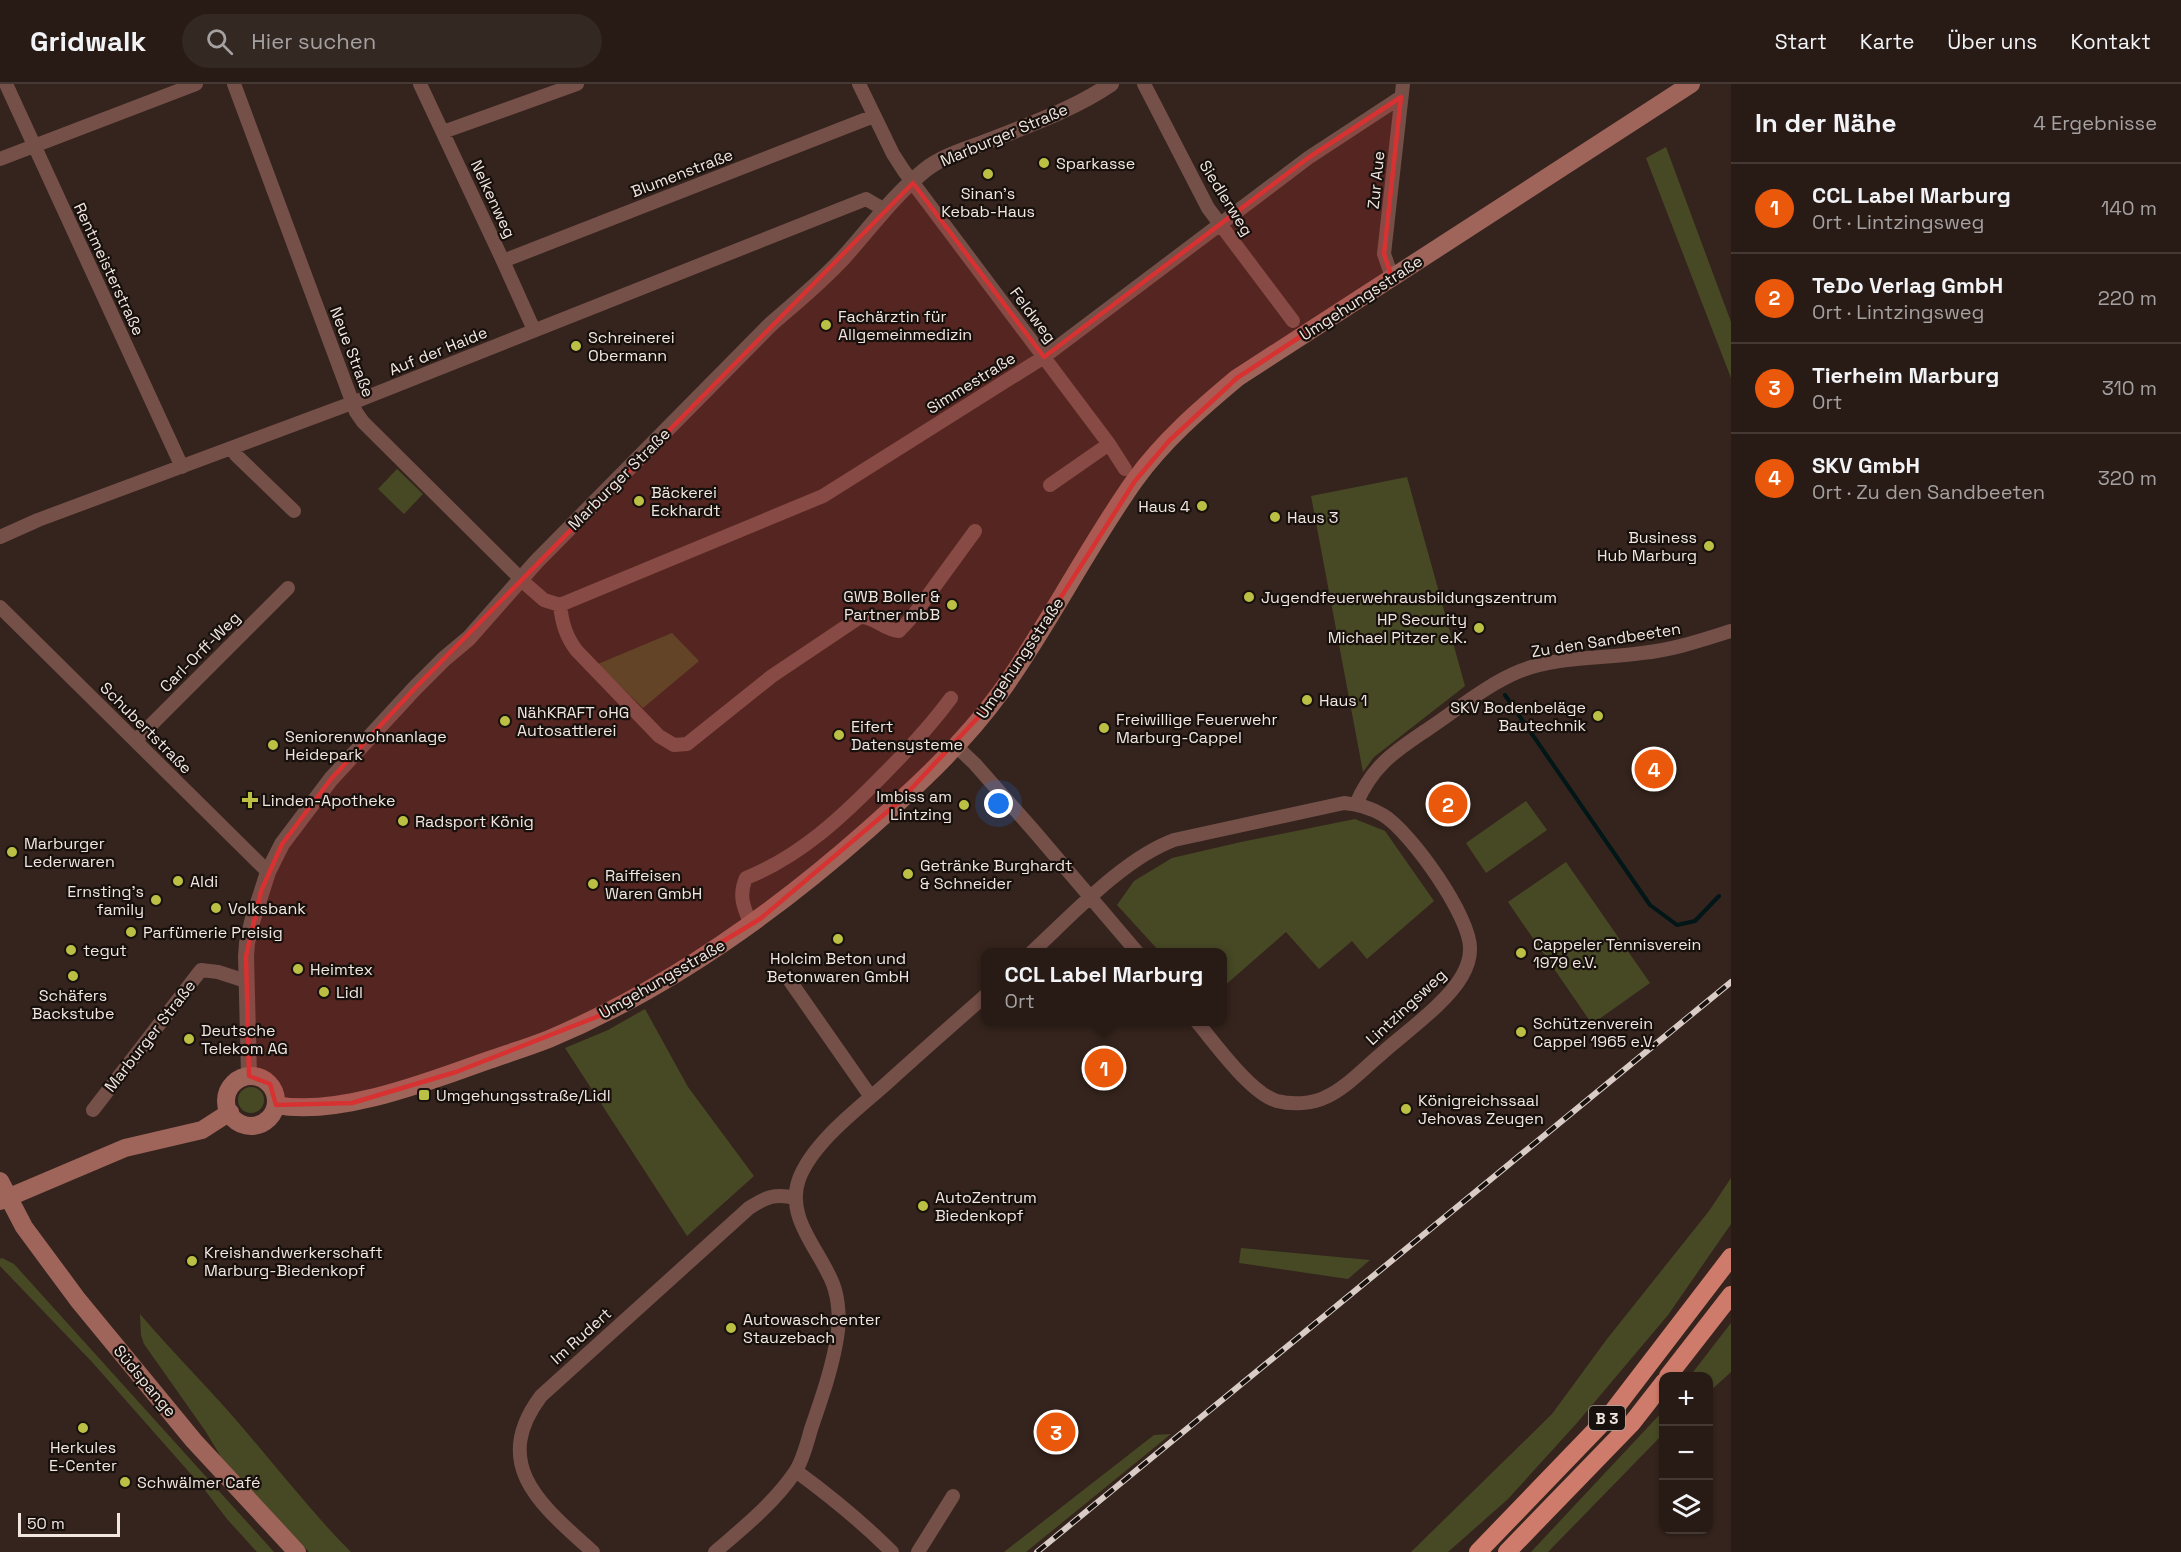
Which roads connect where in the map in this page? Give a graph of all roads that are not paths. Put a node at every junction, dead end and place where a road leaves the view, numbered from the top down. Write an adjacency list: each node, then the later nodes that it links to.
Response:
1 (6, 84): 13 (street, Rentmeisterstraße)
2 (196, 84): 13 (street)
3 (234, 84): 23 (street, Neue Straße)
4 (420, 84): 12 (street, Nelkenweg)
5 (577, 84): 12 (street)
6 (858, 84): 11 (street, Feldweg)
7 (1112, 84): 15 (street, Marburger Straße)
8 (1144, 84): 17 (street, Siedlerweg)
9 (1691, 84): 19 (main road, Umgehungsstraße)
10 (1402, 90): 17 (street, Simmestraße); 19 (street, Zur Aue)
11 (874, 116): 15 (street, Feldweg); 18 (street, Blumenstraße)
12 (443, 132): 18 (street, Nelkenweg)
13 (35, 146): 14 (street); 26 (street, Rentmeisterstraße)
14 (0, 159)
15 (913, 183): 16 (street, Marburger Straße); 22 (street, Feldweg)
16 (885, 210): 21 (street, Auf der Haide); 32 (street, Marburger Straße)
17 (1219, 224): 20 (street, Siedlerweg); 22 (street, Simmestraße)
18 (504, 261): 21 (street, Nelkenweg)
19 (1392, 277): 39 (main road, Umgehungsstraße)
20 (1293, 321)
21 (534, 330): 23 (street, Auf der Haide)
22 (1044, 357): 24 (street, Feldweg); 34 (street, Simmestraße)
23 (352, 403): 25 (street, Auf der Haide); 32 (street, Neue Straße)
24 (1109, 444): 27 (street, Feldweg); 28 (street)
25 (233, 448): 26 (street, Auf der Haide); 29 (street)
26 (182, 467): 31 (street, Auf der Haide)
27 (1125, 469)
28 (1050, 485)
29 (294, 511)
30 (975, 531): 34 (street)
31 (0, 537)
32 (522, 579): 34 (street); 41 (street, Marburger Straße)
33 (288, 588): 38 (street, Carl-Orff-Weg)
34 (560, 605)
35 (0, 607): 38 (street, Schubertstraße)
36 (1731, 631): 40 (street, Zu den Sandbeeten)
37 (951, 698): 43 (street)
38 (135, 740): 41 (street, Schubertstraße)
39 (956, 746): 42 (street); 43 (main road, Umgehungsstraße)
40 (1356, 804): 42 (street, Lintzingsweg); 49 (street, Lintzingsweg)
41 (268, 872): 46 (street, Marburger Straße)
42 (1090, 899): 44 (street); 45 (street)
43 (751, 925): 52 (main road, Umgehungsstraße)
44 (1036, 948)
45 (1133, 948)
46 (246, 981): 50 (street, Marburger Straße); 53 (street, Marburger Straße)
47 (790, 981): 51 (street)
48 (981, 999): 51 (street)
49 (1200, 1026)
50 (249, 1076): 52 (main road); 54 (main road)
51 (871, 1097): 56 (street)
52 (276, 1105): 54 (main road)
53 (93, 1110)
54 (230, 1112): 55 (main road)
55 (3, 1193): 63 (main road, Südspange)
56 (795, 1198): 61 (street); 64 (street, Im Rudert)
57 (1731, 1257): 68 (highway, B 3)
58 (1731, 1295): 59 (highway)
59 (1672, 1372)
60 (1659, 1388): 69 (highway, B 3)
61 (796, 1471): 65 (street); 66 (street)
62 (952, 1496): 67 (street)
63 (297, 1552)
64 (593, 1552)
65 (715, 1552)
66 (892, 1552)
67 (918, 1552)
68 (1478, 1552)
69 (1507, 1552)

